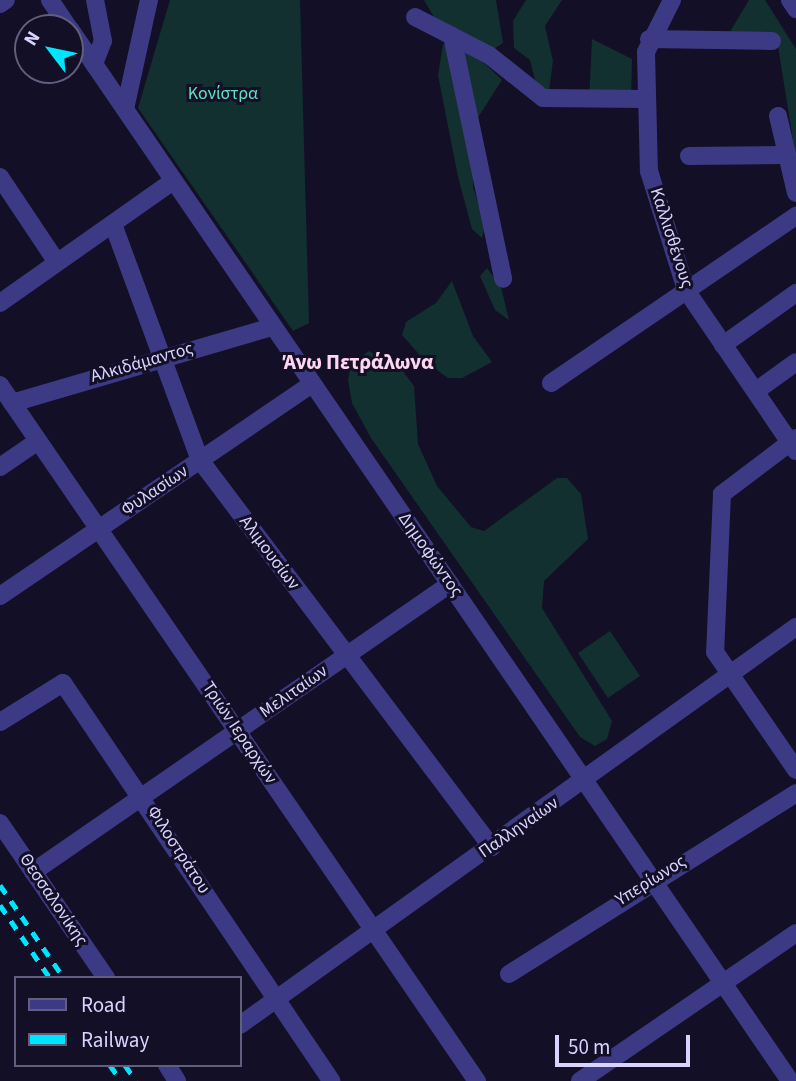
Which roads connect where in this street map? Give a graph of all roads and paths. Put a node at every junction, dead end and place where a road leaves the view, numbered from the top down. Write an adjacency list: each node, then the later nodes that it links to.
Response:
1 (6, 0): 6 (street)
2 (95, 0): 13 (street)
3 (149, 0): 15 (street)
4 (672, 0): 10 (street, Καλλισθένους)
5 (790, 0): 7 (street)
6 (0, 4)
7 (796, 9)
8 (415, 17): 9 (street)
9 (452, 36): 14 (street); 25 (street)
10 (649, 38): 11 (street); 14 (street, Καλλισθένους)
11 (772, 41)
12 (84, 49): 13 (street, Δημοφώντος)
13 (94, 64): 15 (street, Δημοφώντος)
14 (645, 99): 26 (street, Καλλισθένους)
15 (125, 108): 20 (street, Δημοφώντος)
16 (778, 116): 17 (street)
17 (782, 155): 18 (street); 21 (street)
18 (689, 156)
19 (0, 177): 24 (street)
20 (173, 181): 23 (street); 29 (street, Δημοφώντος)
21 (796, 193)
22 (796, 216): 26 (street)
23 (113, 224): 24 (street); 31 (street, Αλιμουσίων)
24 (56, 261): 28 (street)
25 (503, 279)
26 (686, 290): 30 (street, Καλλισθένους); 33 (street)
27 (796, 293): 30 (street)
28 (0, 303)
29 (272, 327): 31 (street, Αλκιδάμαντος); 35 (street, Δημοφώντος)
30 (723, 345): 36 (street, Καλλισθένους)
31 (163, 355): 37 (street, Αλκιδάμαντος); 40 (street, Αλιμουσίων)
32 (796, 362): 36 (street)
33 (551, 383)
34 (0, 385): 37 (street, Τριών Ιεραρχών)
35 (311, 385): 40 (street, Φυλασίων); 43 (street, Δημοφώντος)
36 (756, 391): 39 (street, Καλλισθένους)
37 (12, 402): 38 (street, Τριών Ιεραρχών)
38 (38, 441): 41 (street); 42 (street, Τριών Ιεραρχών)
39 (794, 444): 47 (street)
40 (200, 460): 42 (street, Φυλασίων); 46 (street, Αλιμουσίων)
41 (0, 467)
42 (99, 529): 44 (street, Φυλασίων); 49 (street, Τριών Ιεραρχών)
43 (450, 584): 46 (street, Μελιταίων); 51 (street, Δημοφώντος)
44 (0, 596)
45 (796, 628): 47 (street, Παλληναίων)
46 (346, 656): 49 (street, Μελιταίων); 55 (street, Αλιμουσίων)
47 (731, 675): 50 (street); 51 (street, Παλληναίων)
48 (0, 722): 53 (street, Φιλοστράτου)
49 (238, 731): 53 (street, Μελιταίων); 58 (street, Τριών Ιεραρχών)
50 (796, 770)
51 (588, 779): 55 (street, Παλληναίων); 57 (street, Δημοφώντος)
52 (796, 793): 57 (street, Υπερίωνος)
53 (143, 796): 56 (street, Μελιταίων); 63 (street, Φιλοστράτου)
54 (0, 823): 56 (street, Θεσσαλονίκης)
55 (492, 847): 58 (street, Παλληναίων)
56 (33, 872): 61 (street, Θεσσαλονίκης)
57 (654, 878): 60 (street, Υπερίωνος); 62 (street, Δημοφώντος)
58 (374, 930): 63 (street, Παλληναίων); 66 (street, Τριών Ιεραρχών)
59 (796, 933): 62 (street)
60 (509, 974)
61 (105, 976)
62 (724, 982): 67 (street); 68 (street, Δημοφώντος)
63 (276, 999): 64 (street, Παλληναίων); 65 (street, Φιλοστράτου)
64 (242, 1023)
65 (331, 1081)
66 (477, 1081)
67 (580, 1081)
68 (790, 1081)

